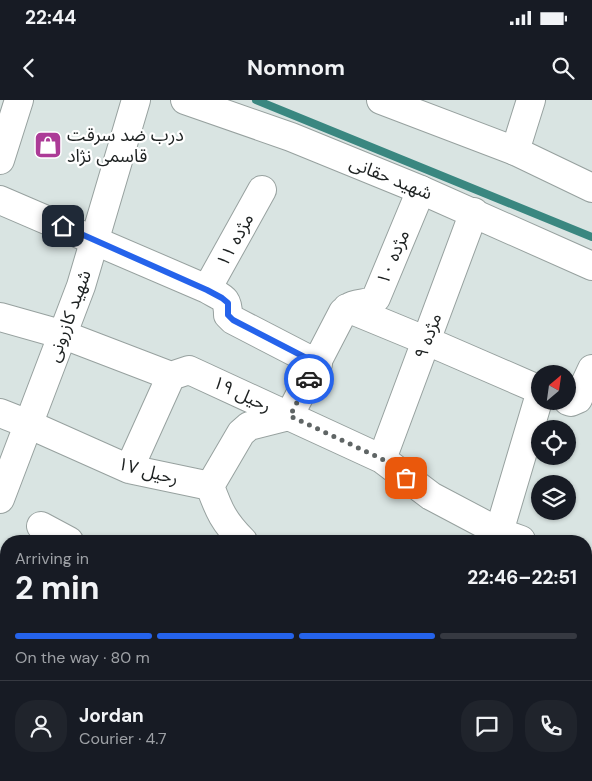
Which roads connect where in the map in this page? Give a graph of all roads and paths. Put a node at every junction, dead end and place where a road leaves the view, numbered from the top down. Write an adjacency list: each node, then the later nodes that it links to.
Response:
1 (19, 100): 7 (street)
2 (136, 100): 13 (street, شهید کازرونی)
3 (186, 100): 10 (street, شهید حقانی)
4 (381, 100): 6 (street)
5 (531, 100): 6 (street)
6 (514, 151): 8 (street)
7 (0, 160)
8 (592, 188)
9 (262, 190): 15 (street, مژده ۱۱)
10 (421, 190): 12 (street, شهید حقانی); 16 (street, مژده ۱۰)
11 (0, 200): 13 (street)
12 (474, 212): 14 (street, شهید حقانی); 19 (street, مژده ۹)
13 (95, 240): 15 (street); 18 (street, شهید کازرونی)
14 (592, 266)
15 (207, 290): 20 (street)
16 (347, 308): 19 (street); 20 (street)
17 (0, 317): 18 (street, رحیل ۱۹)
18 (64, 334): 22 (street, رحیل ۱۹); 28 (street, شهید کازرونی)
19 (427, 340): 23 (street); 29 (street, مژده ۹)
20 (318, 364): 27 (street)
21 (592, 369): 24 (street)
22 (171, 376): 27 (street, رحیل ۱۹); 30 (street)
23 (531, 386)
24 (576, 400)
25 (537, 410): 37 (street)
26 (0, 413): 28 (street, رحیل ۱۷)
27 (290, 416): 29 (street, رحیل ۱۹); 31 (street)
28 (28, 424): 30 (street, رحیل ۱۷); 32 (street, شهید کازرونی)
29 (382, 459): 36 (street, رحیل ۱۹)
30 (129, 469): 31 (street, رحیل ۱۷)
31 (210, 486): 35 (street)
32 (0, 498)
33 (41, 526): 34 (street)
34 (57, 535)
35 (237, 535)
36 (508, 535)
37 (510, 535)

